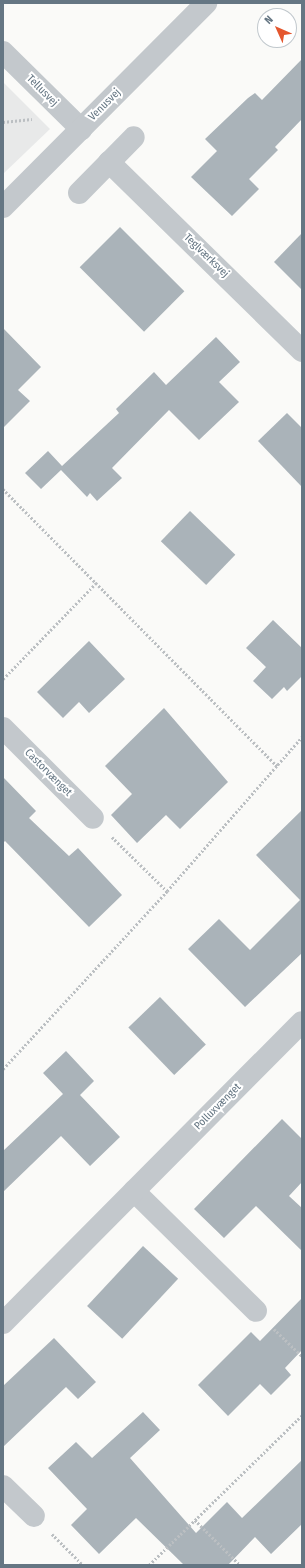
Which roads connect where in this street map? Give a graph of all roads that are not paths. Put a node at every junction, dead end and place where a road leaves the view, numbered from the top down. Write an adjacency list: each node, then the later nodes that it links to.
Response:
1 (206, 3): 3 (street, Venusvej)
2 (3, 52): 3 (street, Tellusvej)
3 (81, 129): 7 (street, Venusvej)
4 (134, 137): 5 (street)
5 (109, 162): 6 (street); 8 (street, Teglværksvej)
6 (79, 193)
7 (3, 207)
8 (302, 351)
9 (3, 728): 10 (street, Castorvænget)
10 (93, 818)
11 (302, 1022): 12 (street, Polluxvænget)
12 (134, 1191): 13 (street); 14 (street, Polluxvænget)
13 (256, 1311)
14 (3, 1323)
15 (3, 1486): 16 (street)
16 (34, 1516)

